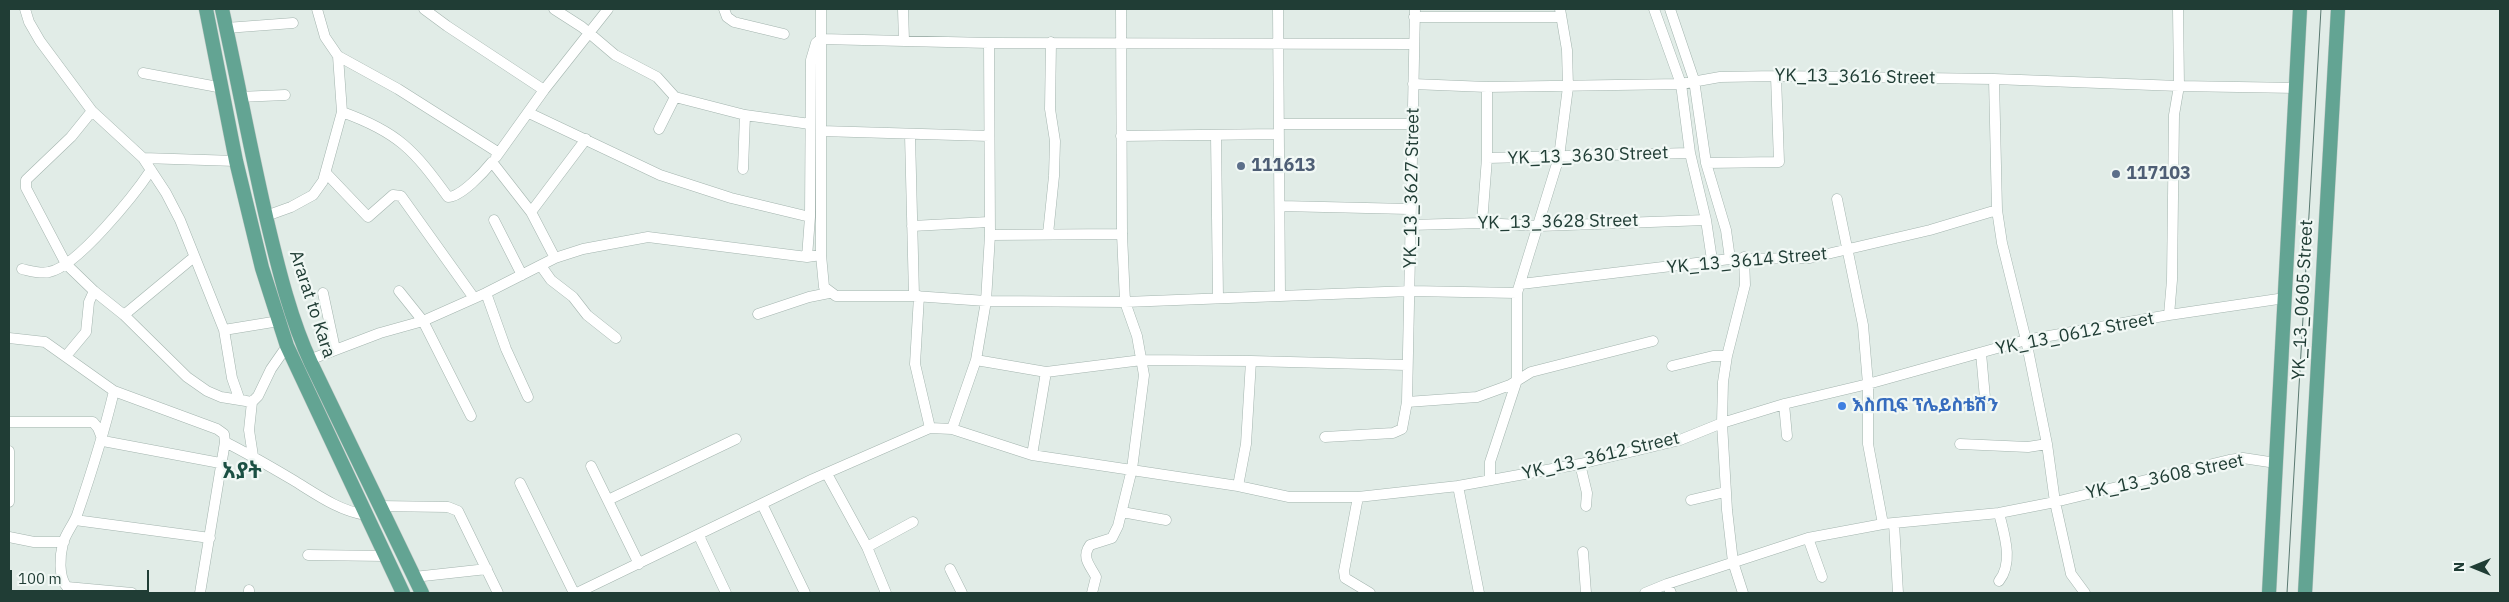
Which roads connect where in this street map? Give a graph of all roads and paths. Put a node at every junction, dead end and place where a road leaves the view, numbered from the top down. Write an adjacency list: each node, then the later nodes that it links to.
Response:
1 (25, 9): 48 (street)
2 (206, 9): 42 (main road, Ararat to Kara)
3 (222, 9): 22 (main road, Ararat to Kara)
4 (317, 9): 32 (street)
5 (424, 9): 44 (street)
6 (554, 9): 23 (street)
7 (608, 9): 23 (street)
8 (724, 9): 24 (street)
9 (821, 9): 25 (street)
10 (903, 9): 26 (street)
11 (1121, 9): 28 (street)
12 (1278, 9): 31 (street)
13 (1654, 9): 38 (street)
14 (1670, 9): 36 (street)
15 (2178, 9): 39 (street)
16 (2300, 9): 43 (main road, YK_13_0605 Street)
17 (2338, 9): 229 (main road, YK_13_0605 Street)
18 (1487, 12): 19 (street); 20 (street)
19 (1415, 13): 30 (street, YK_13_3627 Street)
20 (1560, 13): 41 (street)
21 (293, 24): 22 (street)
22 (226, 28): 47 (main road, Ararat to Kara)
23 (588, 33): 44 (street); 46 (street)
24 (784, 34)
25 (821, 39): 26 (street); 53 (street); 58 (street)
26 (904, 41): 29 (street)
27 (1051, 42): 28 (street); 29 (street); 89 (street)
28 (1121, 42): 31 (street); 62 (street)
29 (989, 43): 61 (street)
30 (1413, 44): 31 (street); 37 (street, YK_13_3627 Street)
31 (1279, 45): 57 (street)
32 (338, 56): 49 (street); 64 (street)
33 (143, 73): 42 (street)
34 (1776, 76): 35 (street, YK_13_3616 Street); 36 (street, YK_13_3616 Street); 71 (street)
35 (1994, 78): 39 (street, YK_13_3616 Street); 78 (street)
36 (1694, 80): 38 (street, YK_13_3616 Street); 71 (street)
37 (1413, 84): 40 (street, YK_13_3616 Street); 54 (street, YK_13_3627 Street)
38 (1681, 84): 41 (street, YK_13_3616 Street); 65 (street)
39 (2179, 86): 43 (street, YK_13_3616 Street); 120 (street)
40 (1487, 87): 41 (street, YK_13_3616 Street); 68 (street)
41 (1568, 87): 66 (street)
42 (223, 88): 55 (main road, Ararat to Kara)
43 (2296, 88): 115 (main road, YK_13_0605 Street)
44 (544, 90): 50 (street)
45 (284, 95): 47 (street)
46 (674, 97): 51 (street); 56 (street)
47 (239, 98): 52 (main road, Ararat to Kara)
48 (92, 111): 67 (street); 100 (street)
49 (342, 112): 70 (street); 74 (street)
50 (529, 113): 63 (street); 64 (street)
51 (745, 115): 53 (street); 72 (street)
52 (245, 124): 55 (main road); 80 (main road, Ararat to Kara)
53 (810, 124): 81 (street)
54 (1411, 124): 57 (street); 77 (street, YK_13_3627 Street)
55 (230, 126): 69 (main road, Ararat to Kara)
56 (660, 129)
57 (1278, 129): 60 (street); 76 (street)
58 (821, 131): 59 (street); 93 (street)
59 (910, 135): 61 (street); 87 (street)
60 (1216, 135): 62 (street); 114 (street)
61 (988, 136): 84 (street)
62 (1121, 136): 90 (street)
63 (586, 139): 79 (street); 81 (street)
64 (499, 153): 70 (street)
65 (1690, 153): 66 (street, YK_13_3630 Street); 83 (street)
66 (1559, 157): 68 (street, YK_13_3630 Street); 88 (street)
67 (143, 158): 69 (street); 73 (street)
68 (1487, 158): 85 (street)
69 (236, 161): 121 (main road, Ararat to Kara)
70 (492, 162): 79 (street)
71 (1706, 163): 98 (street)
72 (743, 168)
73 (151, 170): 94 (street); 100 (street)
74 (326, 173): 80 (street); 113 (street)
75 (1837, 199): 92 (street)
76 (1281, 206): 77 (street); 112 (street)
77 (1409, 209): 86 (street, YK_13_3627 Street)
78 (1998, 210): 92 (street, YK_13_3614 Street); 126 (street)
79 (531, 212): 97 (street)
80 (266, 216): 133 (main road, Ararat to Kara)
81 (810, 217): 95 (street)
82 (494, 220): 103 (street)
83 (1706, 220): 88 (street, YK_13_3628 Street); 99 (street)
84 (989, 222): 87 (street); 91 (street)
85 (1482, 223): 86 (street, YK_13_3628 Street); 88 (street, YK_13_3628 Street)
86 (1410, 225): 107 (street, YK_13_3627 Street)
87 (912, 226): 111 (street)
88 (1539, 226): 104 (street)
89 (1048, 234): 90 (street); 91 (street)
90 (1122, 234): 117 (street)
91 (990, 235): 116 (street)
92 (1846, 251): 96 (street, YK_13_3614 Street); 141 (street)
93 (821, 255): 95 (street); 110 (street)
94 (194, 257): 119 (street); 123 (street)
95 (807, 257): 97 (street)
96 (1744, 257): 98 (street, YK_13_3614 Street); 132 (street)
97 (555, 258): 101 (street)
98 (1730, 259): 99 (street, YK_13_3614 Street)
99 (1712, 260): 104 (street, YK_13_3614 Street)
100 (66, 264): 102 (street); 105 (street)
101 (541, 266): 103 (street); 125 (street)
102 (22, 270)
103 (522, 275): 109 (street)
104 (1519, 289): 107 (street, YK_13_3614 Street); 140 (street)
105 (94, 291): 119 (street); 131 (street)
106 (399, 291): 122 (street)
107 (1411, 291): 112 (street, YK_13_3614 Street); 137 (street, YK_13_3627 Street)
108 (323, 292): 129 (street)
109 (486, 293): 113 (street); 143 (street)
110 (829, 293): 111 (street, YK_13_3614 Street); 118 (street, YK_13_3614 Street)
111 (917, 296): 116 (street, YK_13_3614 Street); 152 (street)
112 (1280, 296): 114 (street, YK_13_3614 Street)
113 (474, 298): 122 (street)
114 (1218, 298): 117 (street, YK_13_3614 Street)
115 (2286, 298): 120 (street, YK_13_0612 Street); 166 (main road, YK_13_0605 Street)
116 (986, 301): 117 (street, YK_13_3614 Street); 134 (street)
117 (1125, 302): 135 (street)
118 (758, 314)
119 (124, 315): 144 (street)
120 (2169, 315): 126 (street, YK_13_0612 Street)
121 (279, 321): 123 (street); 128 (main road, Ararat to Kara)
122 (423, 321): 129 (street); 149 (street)
123 (224, 330): 144 (street)
124 (9, 338): 131 (street)
125 (616, 338)
126 (2026, 340): 130 (street, YK_13_0612 Street); 160 (street)
127 (1653, 341): 140 (street)
128 (286, 346): 145 (street); 165 (main road, Ararat to Kara)
129 (335, 349): 133 (street)
130 (1981, 353): 141 (street, YK_13_0612 Street); 148 (street)
131 (66, 356): 142 (street)
132 (1727, 356): 138 (street); 151 (street)
133 (309, 360): 162 (main road, Ararat to Kara)
134 (976, 360): 139 (street); 153 (street)
135 (1142, 360): 136 (street); 139 (street); 170 (street)
136 (1251, 361): 137 (street); 174 (street)
137 (1406, 365): 146 (street, YK_13_3627 Street)
138 (1672, 366)
139 (1046, 372): 163 (street)
140 (1517, 380): 146 (street); 172 (street)
141 (1868, 384): 147 (street, YK_13_3612 Street); 192 (street)
142 (114, 391): 157 (street); 158 (street)
143 (528, 397)
144 (239, 398): 145 (street)
145 (252, 402): 164 (street)
146 (1407, 402): 154 (street, YK_13_3627 Street)
147 (1784, 404): 151 (street, YK_13_3612 Street); 155 (street)
148 (1970, 407)
149 (471, 416)
150 (9, 422): 157 (street)
151 (1722, 423): 168 (street, YK_13_3612 Street); 176 (street)
152 (930, 428): 153 (street, YK_13_3612 Street); 171 (street)
153 (952, 429): 163 (street, YK_13_3612 Street)
154 (1325, 436)
155 (1787, 436)
156 (736, 439): 178 (street)
157 (103, 441): 167 (street); 188 (street)
158 (225, 442): 164 (street); 167 (street)
159 (1960, 444): 160 (street)
160 (2047, 444): 181 (street)
161 (9, 451): 180 (street)
162 (355, 455): 165 (main road); 183 (main road, Ararat to Kara)
163 (1032, 455): 170 (street, YK_13_3612 Street)
164 (253, 456): 187 (street)
165 (340, 461): 187 (main road, Ararat to Kara)
166 (2276, 462): 181 (street, YK_13_3608 Street); 228 (main road, YK_13_0605 Street)
167 (220, 464): 195 (street)
168 (1580, 464): 172 (street, YK_13_3612 Street); 184 (street)
169 (591, 466): 178 (street)
170 (1132, 469): 174 (street, YK_13_3612 Street); 185 (street)
171 (827, 474): 182 (street); 198 (street)
172 (1490, 480): 175 (street, YK_13_3612 Street)
173 (520, 483): 215 (street)
174 (1238, 486): 177 (street, YK_13_3612 Street)
175 (1458, 486): 177 (street, YK_13_3612 Street); 222 (street)
176 (1725, 492): 179 (street); 202 (street)
177 (1358, 497): 221 (street)
178 (608, 500): 203 (street)
179 (1691, 500)
180 (9, 502)
181 (2055, 502): 186 (street, YK_13_3608 Street); 227 (street)
182 (762, 504): 193 (street); 217 (street)
183 (379, 506): 204 (street); 206 (main road, Ararat to Kara)
184 (1586, 506)
185 (1122, 512): 189 (street); 220 (street)
186 (1999, 512): 191 (street, YK_13_3608 Street); 208 (street)
187 (366, 515): 201 (main road, Ararat to Kara)
188 (75, 520): 195 (street); 197 (street)
189 (1166, 520)
190 (913, 522): 198 (street)
191 (1894, 523): 192 (street, YK_13_3608 Street); 226 (street)
192 (1883, 524): 196 (street)
193 (698, 536): 203 (street); 216 (street)
194 (9, 537): 197 (street)
195 (210, 538): 211 (street)
196 (1808, 538): 202 (street); 207 (street)
197 (64, 542): 210 (street)
198 (867, 547): 218 (street)
199 (1583, 552): 223 (street)
200 (308, 555): 201 (street)
201 (386, 556): 212 (main road, Ararat to Kara)
202 (1733, 562): 209 (street); 225 (street)
203 (639, 564): 215 (street)
204 (487, 569): 206 (street); 214 (street)
205 (950, 569): 219 (street)
206 (414, 577): 213 (main road, Ararat to Kara)
207 (1822, 577)
208 (1999, 581)
209 (1669, 588): 224 (street)
210 (132, 593)
211 (200, 593)
212 (403, 593)
213 (422, 593)
214 (498, 593)
215 (576, 593)
216 (726, 593)
217 (805, 593)
218 (886, 593)
219 (962, 593)
220 (1092, 593)
221 (1370, 593)
222 (1479, 593)
223 (1586, 593)
224 (1645, 593)
225 (1743, 593)
226 (1898, 593)
227 (2085, 593)
228 (2269, 593)
229 (2305, 593)

